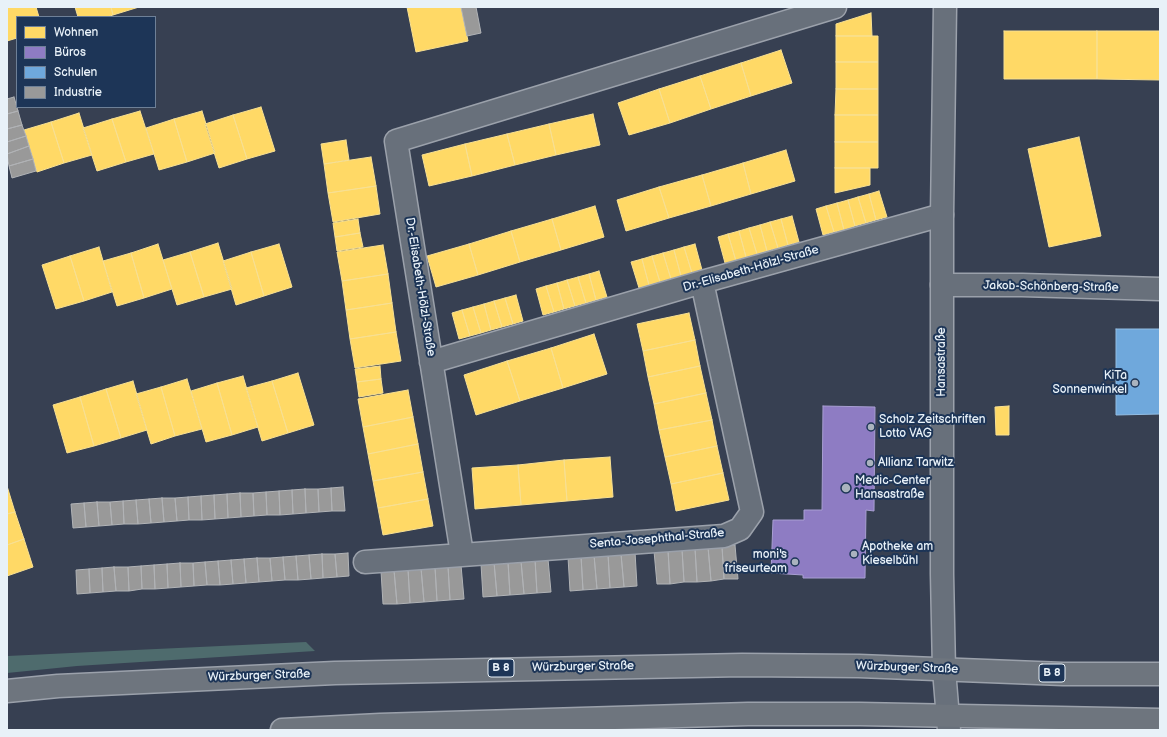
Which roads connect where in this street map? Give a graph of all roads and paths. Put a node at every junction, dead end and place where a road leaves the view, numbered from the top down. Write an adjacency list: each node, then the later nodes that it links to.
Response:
1 (836, 7): 7 (street, Dr.-Elisabeth-Hölzl-Straße)
2 (945, 7): 3 (street, Hansastraße)
3 (942, 215): 4 (street, Dr.-Elisabeth-Hölzl-Straße); 5 (street, Hansastraße)
4 (702, 282): 7 (street, Dr.-Elisabeth-Hölzl-Straße); 8 (street, Senta-Josephthal-Straße)
5 (942, 285): 6 (street, Jakob-Schönberg-Straße); 10 (street, Hansastraße)
6 (1160, 289)
7 (431, 362): 8 (street)
8 (462, 554): 9 (street, Senta-Josephthal-Straße)
9 (365, 562)
10 (944, 670): 11 (main road, Würzburger Straße / B 8); 12 (main road, Würzburger Straße / B 8); 14 (street, Hansastraße)
11 (1160, 674)
12 (7, 691)
13 (1160, 720): 14 (main road)
14 (949, 723): 15 (main road)
15 (282, 730)

